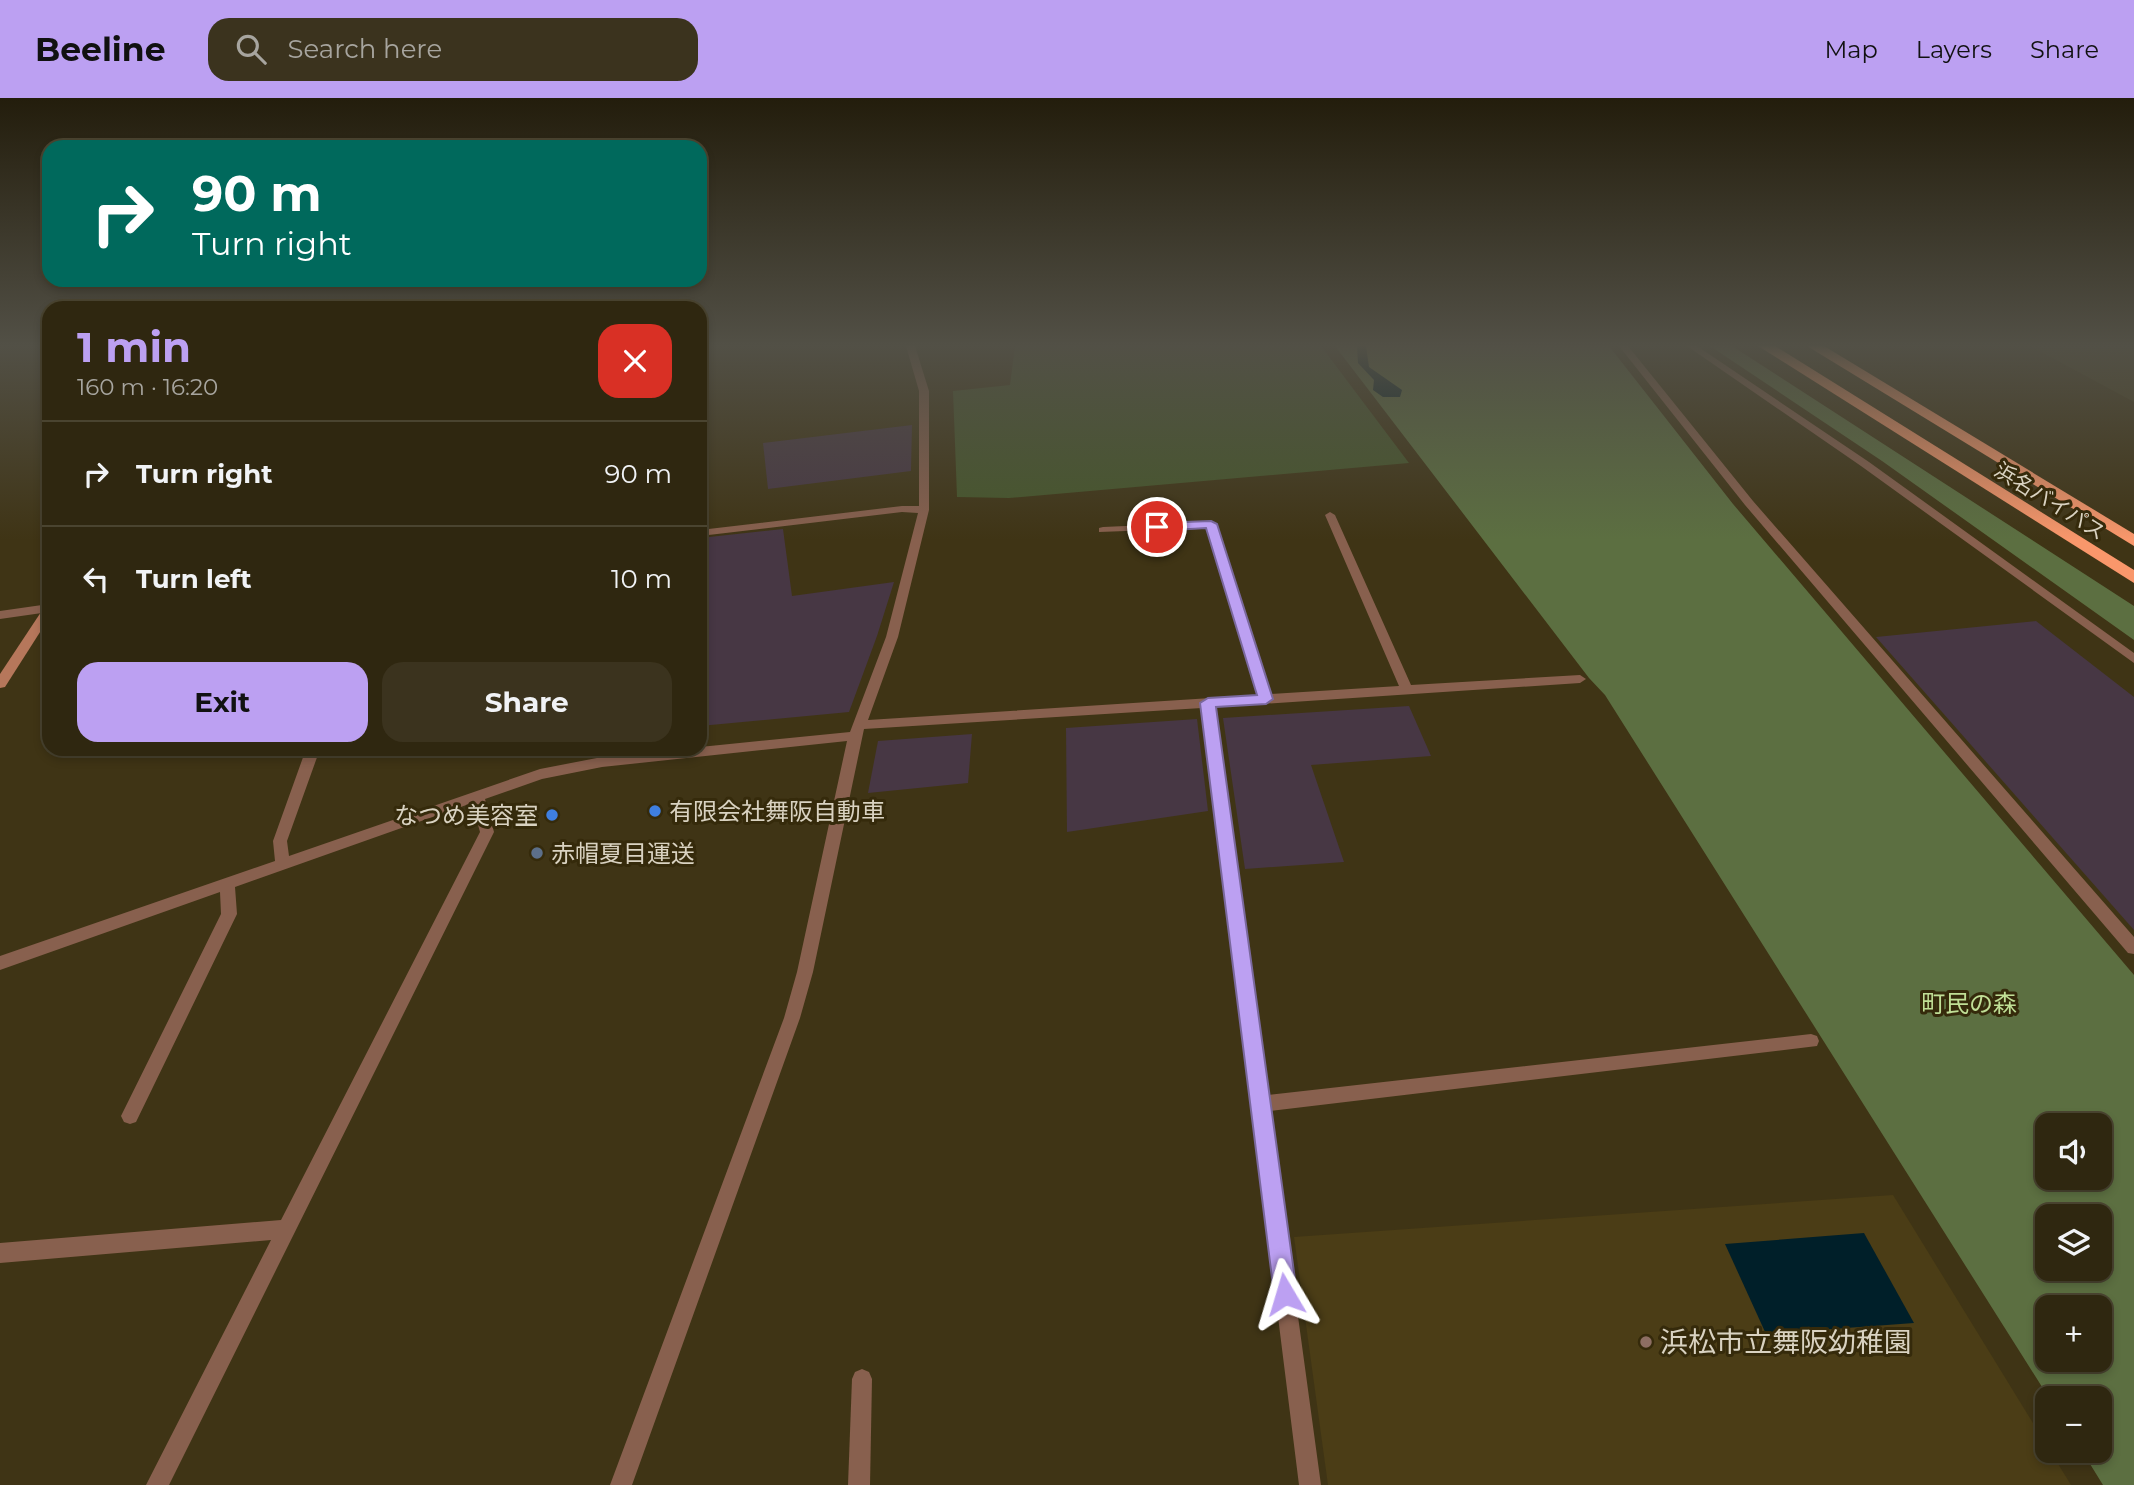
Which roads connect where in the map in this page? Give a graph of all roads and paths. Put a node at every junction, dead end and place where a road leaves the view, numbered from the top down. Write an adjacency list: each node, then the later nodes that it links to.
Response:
1 (924, 411): 6 (street)
2 (1675, 411): 28 (street)
3 (1786, 411): 15 (street)
4 (1869, 411): 11 (highway, 浜名バイパス)
5 (1920, 411): 10 (highway, 浜名バイパス)
6 (924, 510): 9 (street); 21 (street)
7 (1331, 515): 18 (street)
8 (1103, 530): 19 (street)
9 (707, 532)
10 (2134, 541)
11 (2134, 578)
12 (42, 610): 13 (street)
13 (0, 615)
14 (42, 620): 17 (street)
15 (2134, 659)
16 (1580, 679): 18 (street)
17 (0, 684)
18 (1407, 690): 19 (street)
19 (1266, 699): 20 (street)
20 (1208, 703): 21 (street); 31 (street)
21 (858, 731): 22 (street); 37 (street)
22 (707, 746)
23 (310, 756): 26 (street)
24 (603, 756): 25 (street)
25 (477, 796): 26 (street); 33 (street)
26 (283, 864): 27 (street)
27 (227, 883): 29 (street); 32 (street)
28 (2134, 948)
29 (0, 963)
30 (1811, 1041): 31 (street)
31 (1261, 1104): 39 (street)
32 (130, 1116)
33 (287, 1229): 34 (street); 36 (street)
34 (0, 1253)
35 (862, 1379): 38 (street)
36 (158, 1485)
37 (621, 1485)
38 (859, 1485)
39 (1310, 1485)

